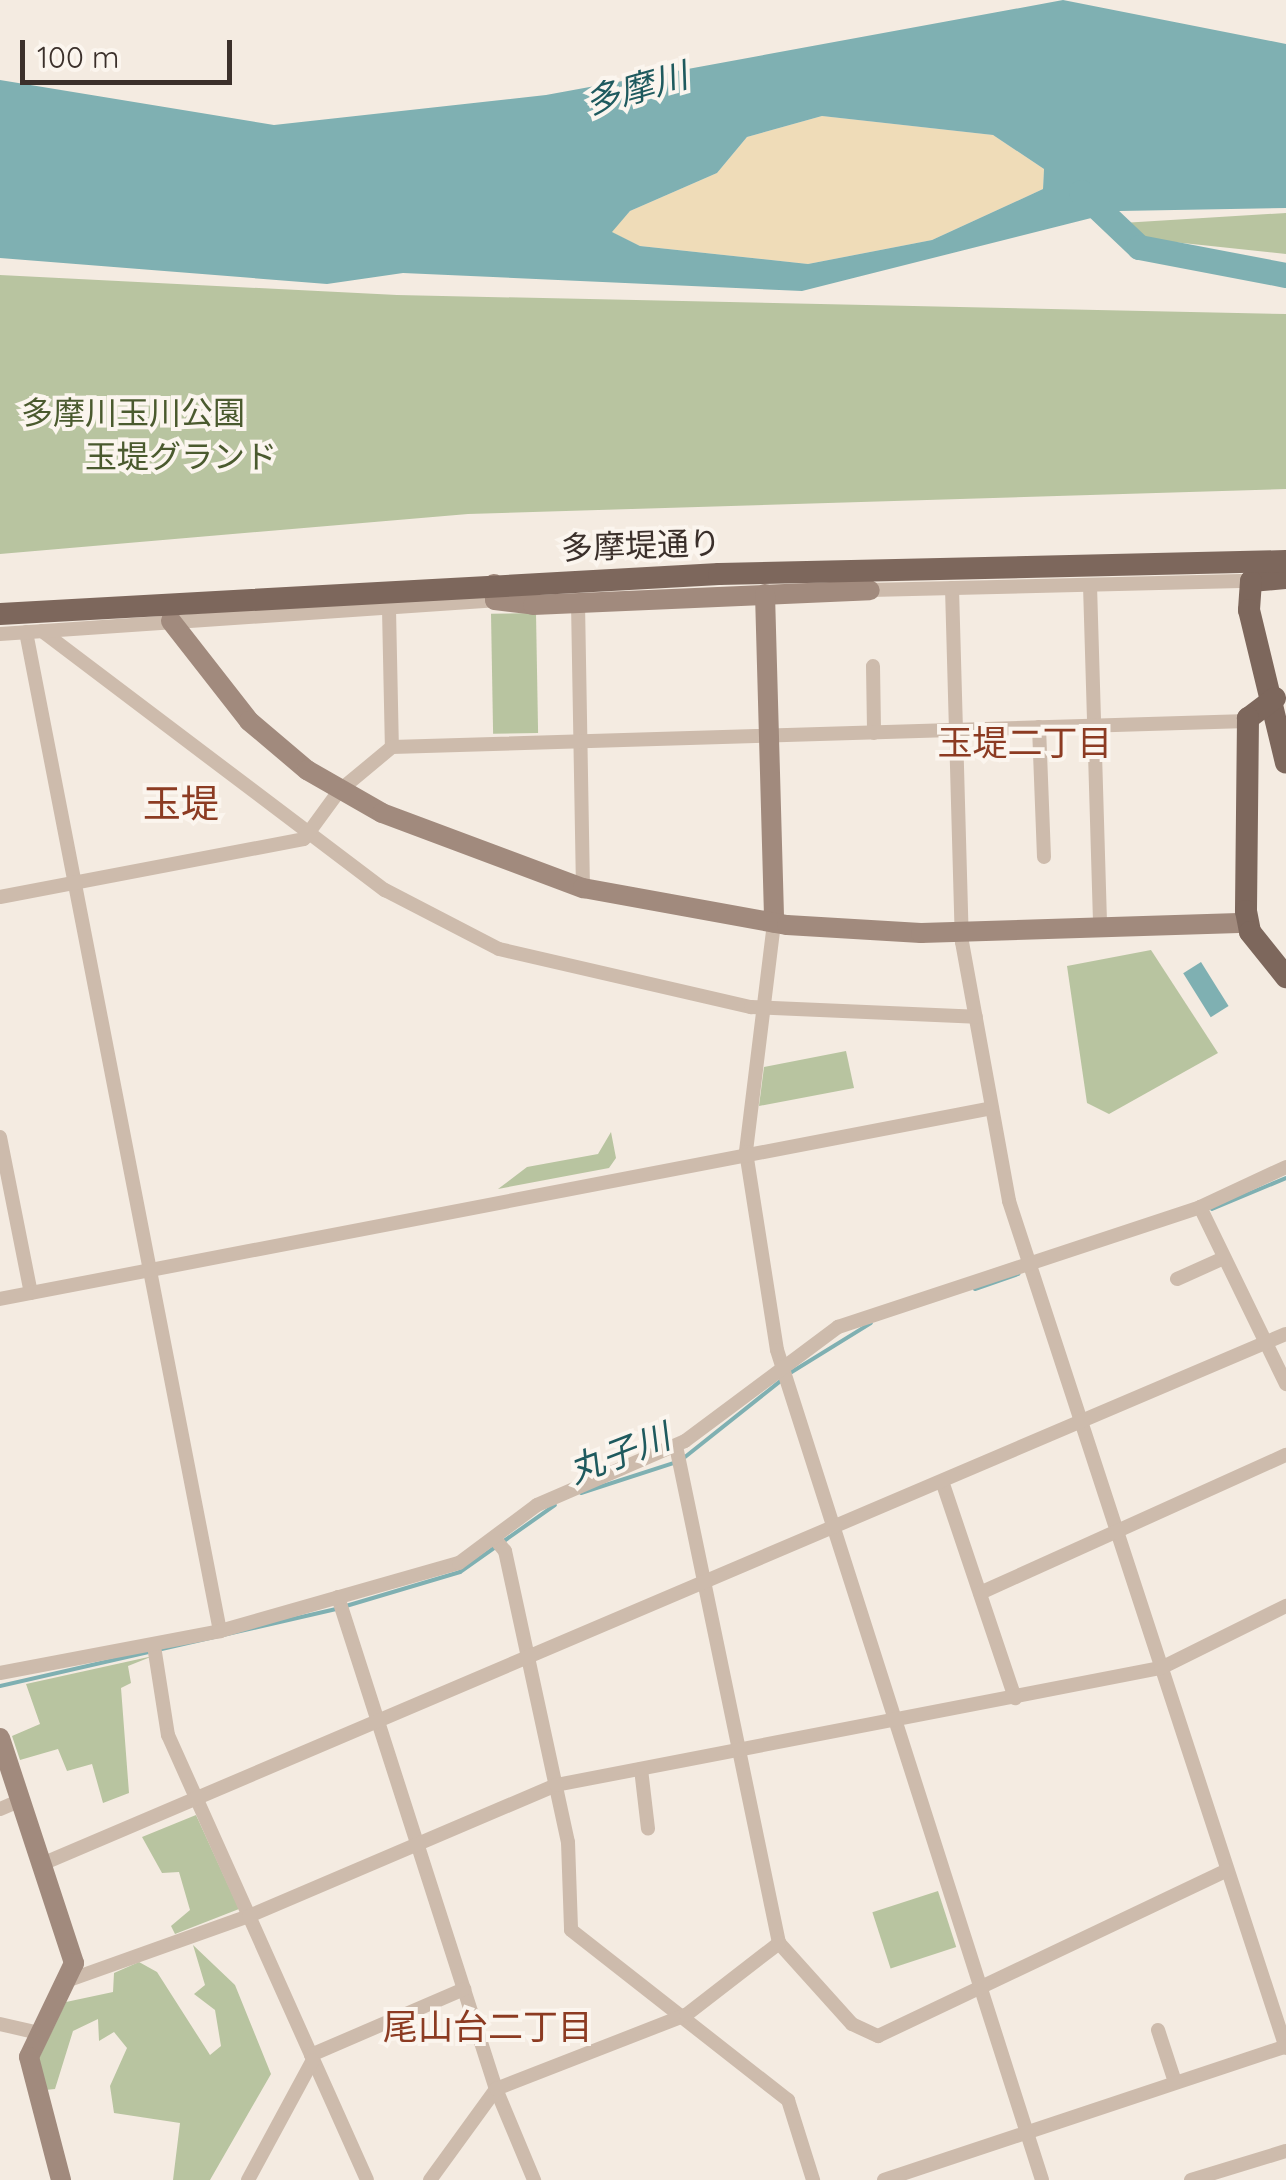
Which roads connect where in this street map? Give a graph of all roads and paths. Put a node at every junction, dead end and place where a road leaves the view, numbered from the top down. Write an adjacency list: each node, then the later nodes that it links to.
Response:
1 (1286, 561): 7 (main road, 多摩堤通り)
2 (1286, 578): 3 (main road)
3 (1251, 582): 4 (street); 17 (main road)
4 (1090, 585): 5 (street); 20 (street)
5 (952, 588): 6 (street); 21 (street)
6 (870, 590): 8 (street)
7 (495, 592): 9 (street); 10 (street); 11 (main road, 多摩堤通り)
8 (766, 594): 9 (street); 23 (street)
9 (578, 603): 24 (street)
10 (390, 609): 12 (street); 25 (street)
11 (0, 614)
12 (170, 621): 13 (street); 27 (street)
13 (42, 631): 14 (street); 28 (street)
14 (26, 632): 15 (street); 30 (street)
15 (0, 634)
16 (873, 666): 22 (street)
17 (1275, 698): 18 (main road); 26 (main road)
18 (1248, 721): 20 (street); 34 (main road)
19 (1039, 728): 20 (street); 21 (street); 29 (street)
20 (1094, 728): 35 (street)
21 (957, 730): 22 (street); 36 (street)
22 (874, 733): 23 (street)
23 (770, 738): 24 (street); 33 (street)
24 (582, 742): 25 (street); 31 (street)
25 (392, 747): 27 (street)
26 (1286, 763)
27 (339, 791): 28 (street); 31 (street)
28 (308, 835): 30 (street); 38 (street)
29 (1044, 856)
30 (73, 883): 32 (street); 46 (street)
31 (583, 888): 33 (street)
32 (0, 897)
33 (774, 923): 36 (street); 38 (street)
34 (1247, 923): 35 (street); 37 (main road)
35 (1100, 929): 36 (street)
36 (963, 933): 39 (street)
37 (1286, 977)
38 (764, 1009): 39 (street); 42 (street)
39 (976, 1017): 40 (street)
40 (992, 1108): 42 (street); 47 (street)
41 (0, 1137): 49 (street)
42 (746, 1152): 46 (street); 53 (street)
43 (1286, 1167): 44 (street)
44 (1203, 1213): 45 (street); 47 (street)
45 (1224, 1258): 48 (street); 52 (street)
46 (149, 1272): 49 (street); 66 (street)
47 (1029, 1272): 53 (street); 55 (street)
48 (1177, 1279)
49 (31, 1293): 50 (street)
50 (0, 1299)
51 (1286, 1334): 52 (street)
52 (1266, 1343): 54 (street); 55 (street)
53 (785, 1370): 57 (street); 59 (street)
54 (1286, 1384)
55 (1080, 1428): 58 (street); 60 (street)
56 (1286, 1454): 60 (street)
57 (679, 1456): 61 (street); 62 (street)
58 (944, 1487): 59 (street); 63 (street)
59 (839, 1530): 62 (street); 72 (street)
60 (1116, 1532): 63 (street); 69 (street)
61 (499, 1544): 64 (street); 68 (street)
62 (708, 1587): 68 (street); 75 (street)
63 (980, 1594): 71 (street)
64 (341, 1605): 66 (street); 73 (street)
65 (1286, 1606): 69 (street)
66 (220, 1631): 67 (street)
67 (155, 1649): 70 (street); 79 (street)
68 (530, 1664): 73 (street); 77 (street)
69 (1161, 1668): 71 (street); 84 (street)
70 (0, 1673)
71 (1016, 1698): 72 (street)
72 (898, 1719): 75 (street); 88 (street)
73 (380, 1728): 79 (street); 82 (street)
74 (0, 1738): 78 (street)
75 (740, 1750): 76 (street); 86 (street)
76 (641, 1769): 77 (street); 81 (street)
77 (556, 1785): 82 (street); 90 (street)
78 (21, 1800): 80 (street); 83 (street)
79 (199, 1803): 83 (street); 85 (street)
80 (0, 1808)
81 (648, 1829)
82 (418, 1846): 85 (street); 89 (street)
83 (42, 1864): 87 (street)
84 (1226, 1870): 88 (street); 94 (street)
85 (249, 1916): 87 (street); 95 (street)
86 (779, 1943): 88 (street); 90 (street)
87 (72, 1979): 93 (street)
88 (982, 1986): 98 (street)
89 (464, 1989): 95 (street); 97 (street)
90 (686, 2015): 97 (street); 105 (street)
91 (0, 2024): 93 (street)
92 (1158, 2030): 96 (street)
93 (35, 2032): 100 (street)
94 (1286, 2047): 96 (street)
95 (312, 2058): 101 (street); 102 (street)
96 (1175, 2082): 98 (street)
97 (496, 2089): 103 (street); 104 (street)
98 (1027, 2132): 106 (street); 107 (street)
99 (1286, 2151): 108 (street)
100 (61, 2180)
101 (248, 2180)
102 (367, 2180)
103 (430, 2180)
104 (534, 2180)
105 (812, 2180)
106 (884, 2180)
107 (1042, 2180)
108 (1190, 2180)

